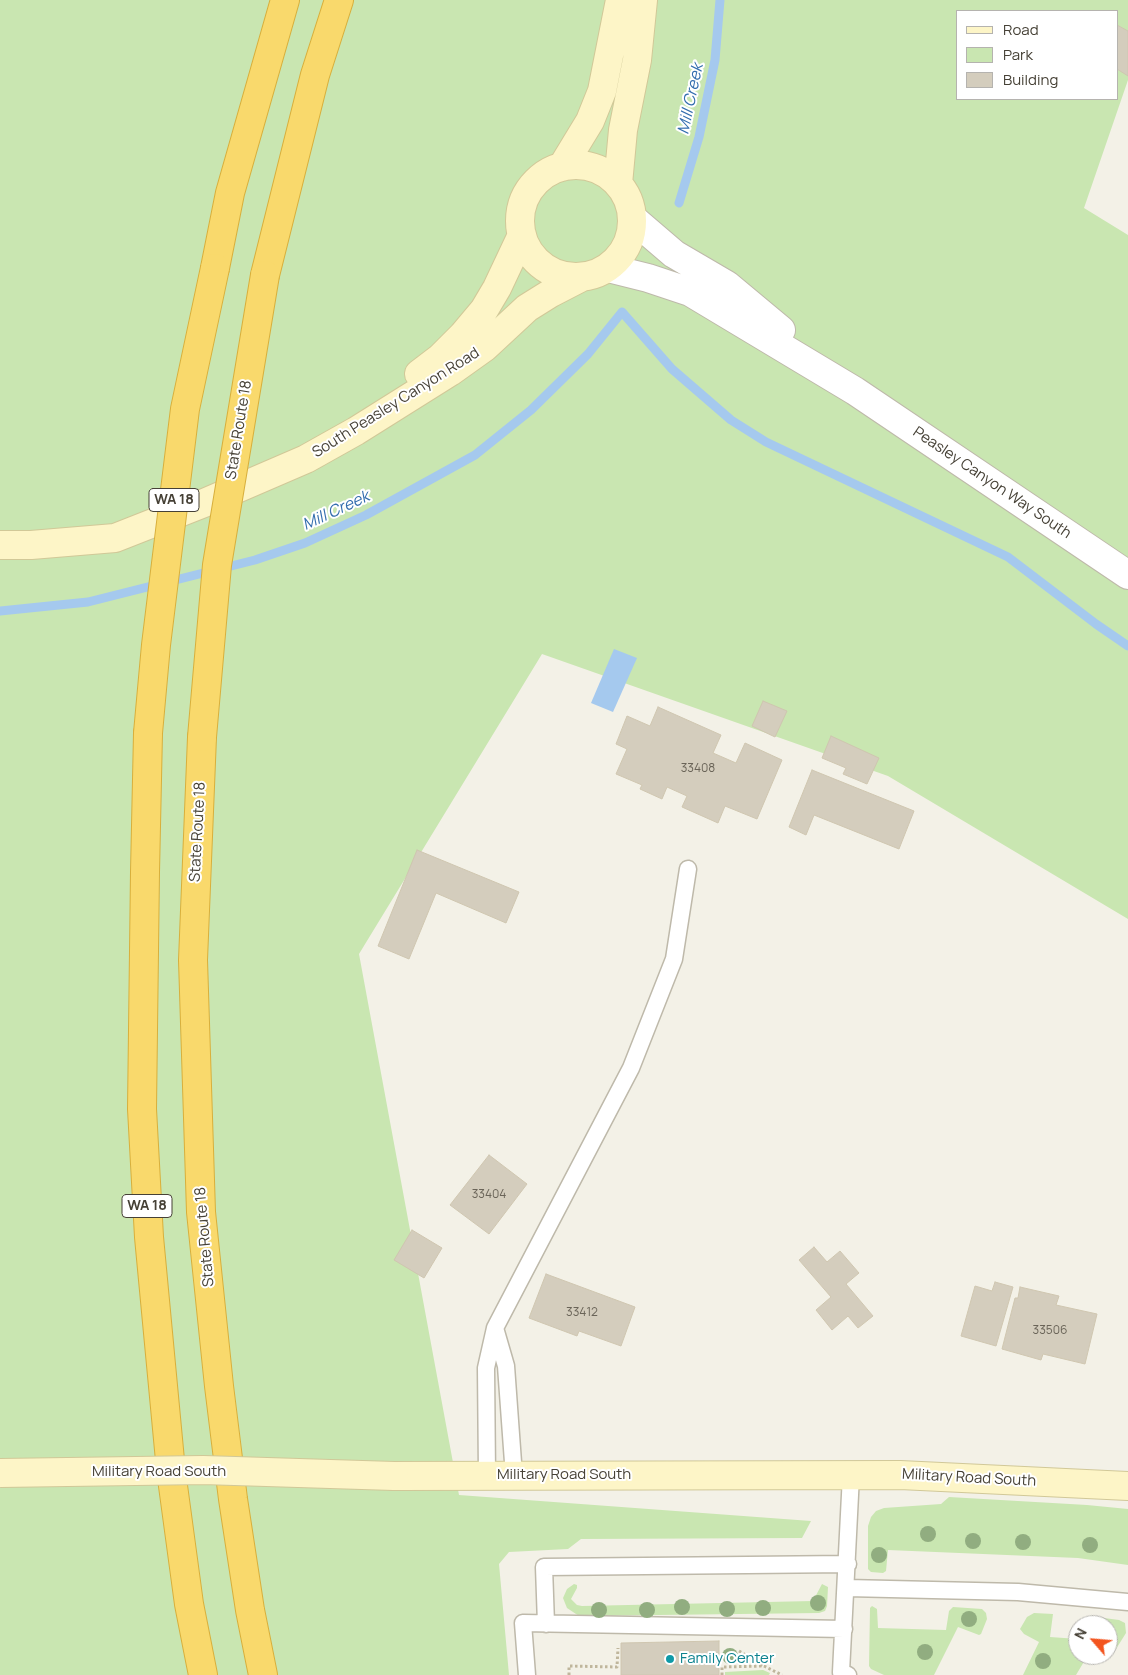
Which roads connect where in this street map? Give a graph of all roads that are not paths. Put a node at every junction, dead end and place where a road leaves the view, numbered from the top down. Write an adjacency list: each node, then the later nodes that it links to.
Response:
1 (285, 0): 27 (highway, WA 18, bridge)
2 (339, 0): 28 (highway, State Route 18, bridge)
3 (620, 0): 5 (main road)
4 (643, 0): 6 (main road)
5 (562, 167): 6 (main road); 8 (main road)
6 (618, 184): 7 (main road)
7 (632, 218): 9 (main road); 11 (street, Peasley Canyon Way South)
8 (522, 235): 10 (main road); 12 (main road, South Peasley Canyon Road)
9 (608, 268): 10 (main road); 11 (street, Peasley Canyon Way South)
10 (582, 277): 12 (main road, South Peasley Canyon Road)
11 (855, 391): 14 (street, Peasley Canyon Way South)
12 (306, 460): 13 (main road, South Peasley Canyon Road)
13 (0, 545)
14 (1128, 576)
15 (688, 869): 16 (lane)
16 (495, 1328): 18 (lane); 20 (lane)
17 (0, 1474): 18 (main road, Military Road South, bridge)
18 (487, 1475): 20 (main road, Military Road South)
19 (851, 1475): 20 (main road, Military Road South); 21 (main road, Military Road South); 22 (lane)
20 (514, 1476)
21 (1128, 1486)
22 (848, 1564): 23 (lane); 25 (lane)
23 (847, 1588): 24 (lane); 26 (lane)
24 (1128, 1602)
25 (546, 1624): 26 (lane); 29 (lane)
26 (844, 1629): 30 (lane)
27 (203, 1675)
28 (263, 1675)
29 (526, 1675)
30 (848, 1675)

